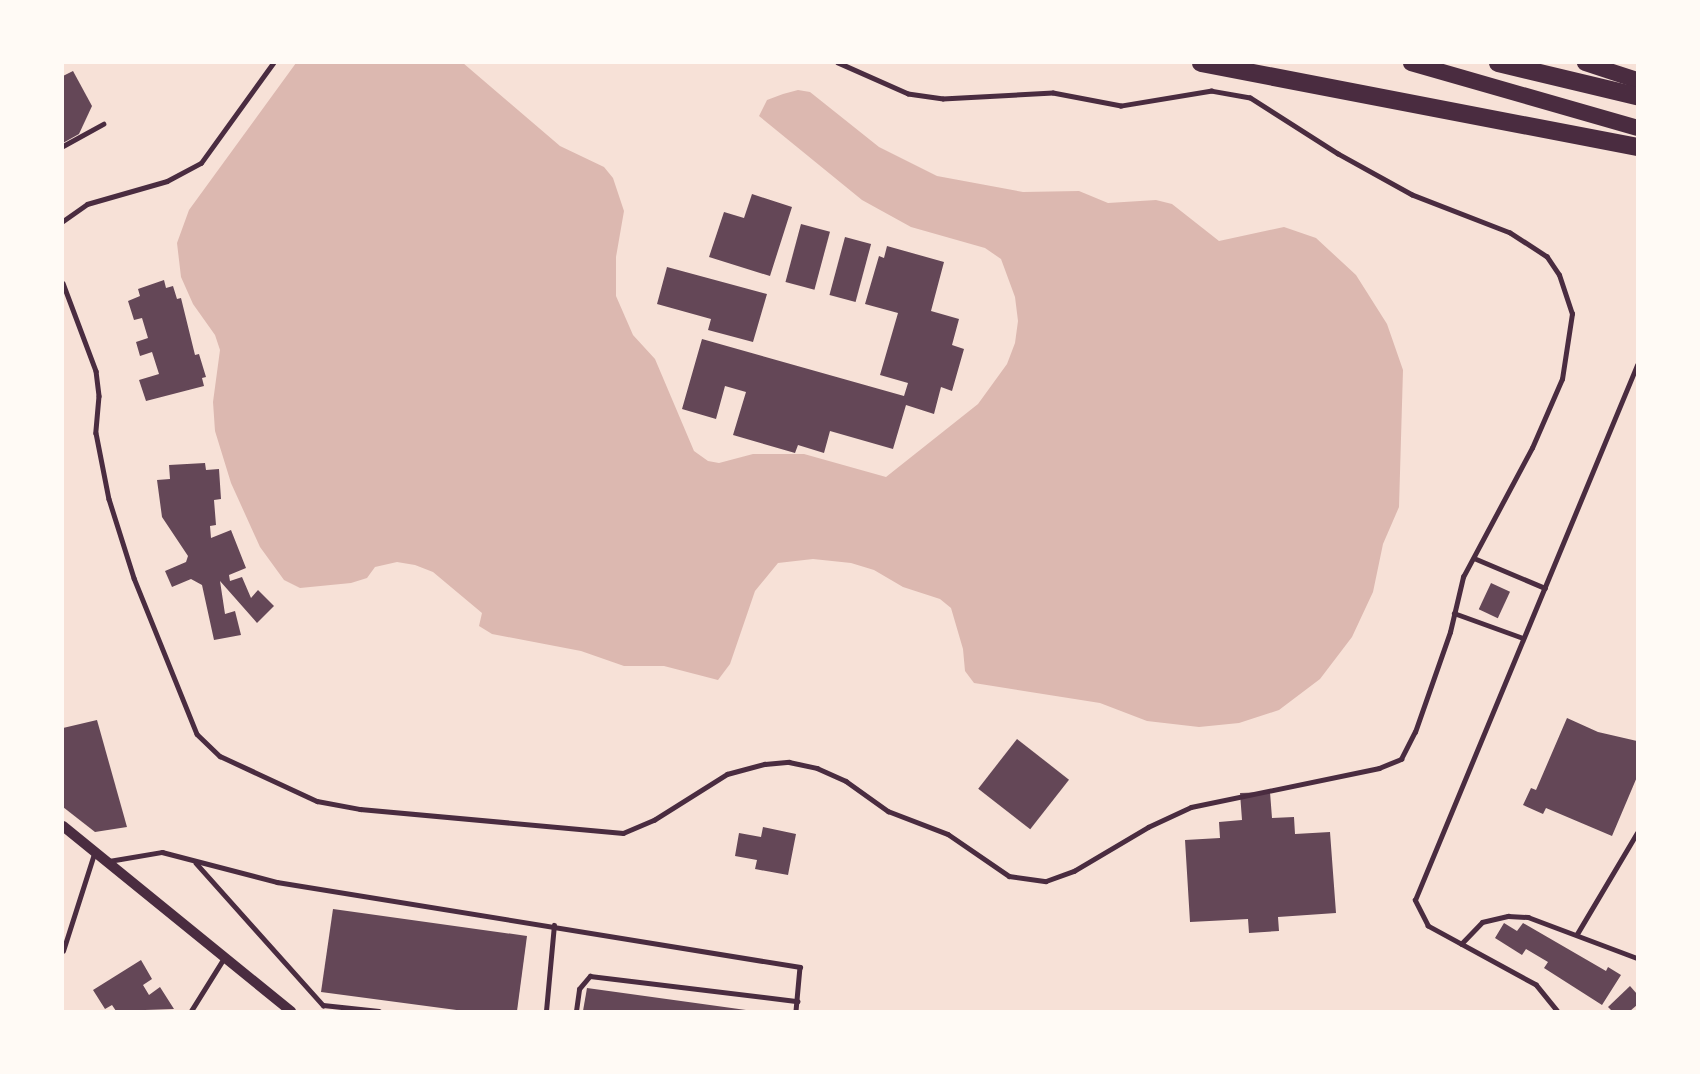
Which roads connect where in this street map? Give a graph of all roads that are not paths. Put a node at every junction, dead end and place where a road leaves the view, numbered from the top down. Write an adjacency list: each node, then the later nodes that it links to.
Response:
1 (273, 63): 13 (lane)
2 (838, 63): 16 (lane)
3 (1201, 63): 12 (highway)
4 (1412, 63): 10 (highway)
5 (1498, 63): 8 (highway)
6 (1585, 63): 7 (highway)
7 (1637, 80)
8 (1637, 96)
9 (103, 124): 11 (lane)
10 (1637, 128)
11 (63, 146)
12 (1637, 147)
13 (63, 221)
14 (63, 283): 18 (lane)
15 (1637, 365): 17 (lane)
16 (1474, 558): 17 (lane); 18 (lane)
17 (1545, 588): 19 (lane)
18 (1454, 613): 19 (lane)
19 (1523, 638): 27 (lane)
20 (63, 826): 22 (street)
21 (1637, 833): 26 (lane)
22 (96, 850): 23 (street); 28 (lane)
23 (109, 861): 24 (lane); 29 (street)
24 (196, 863): 25 (lane); 34 (lane)
25 (554, 925): 31 (lane); 35 (lane)
26 (1577, 934): 27 (lane); 30 (lane)
27 (1461, 944): 38 (lane)
28 (63, 951)
29 (225, 956): 32 (lane); 33 (street)
30 (1637, 958)
31 (797, 1001): 36 (lane); 37 (lane)
32 (191, 1011)
33 (291, 1011)
34 (379, 1011)
35 (546, 1011)
36 (576, 1011)
37 (796, 1011)
38 (1557, 1011)

